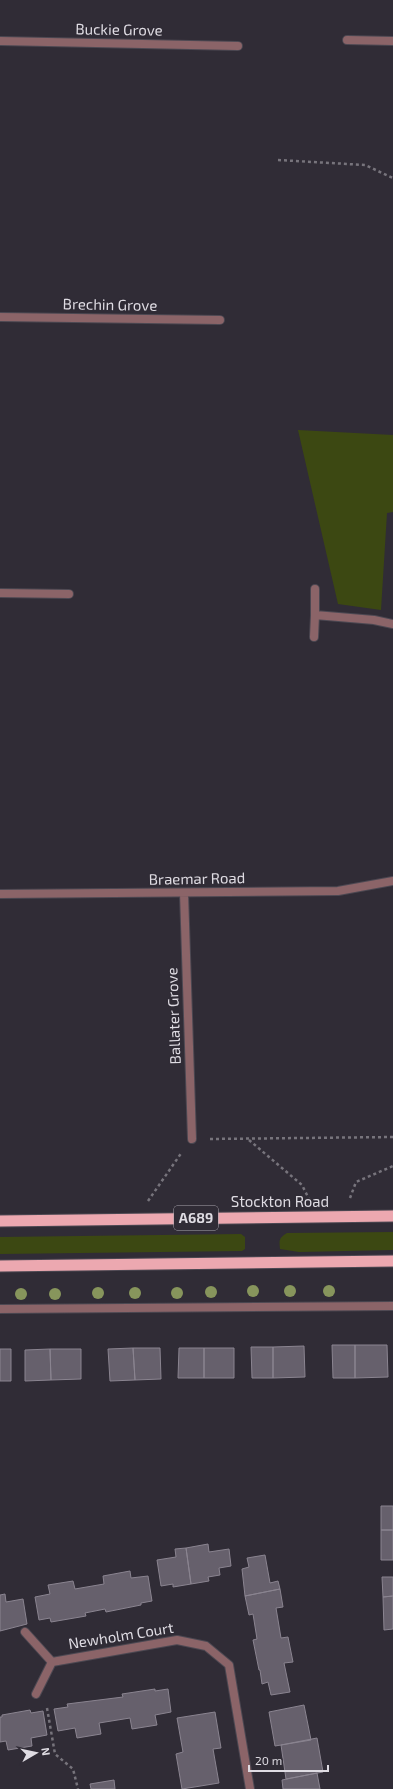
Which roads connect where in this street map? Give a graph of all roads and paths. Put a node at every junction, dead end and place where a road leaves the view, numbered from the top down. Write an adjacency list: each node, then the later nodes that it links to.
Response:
1 (347, 40): 3 (street)
2 (0, 41): 4 (street, Buckie Grove)
3 (393, 41)
4 (238, 46)
5 (278, 160): 6 (path)
6 (393, 178)
7 (0, 318): 8 (street, Brechin Grove)
8 (220, 320)
9 (315, 589): 12 (street)
10 (0, 593): 11 (street)
11 (69, 594)
12 (315, 614): 13 (street); 14 (street)
13 (393, 624)
14 (314, 637)
15 (393, 881): 16 (street, Braemar Road)
16 (184, 893): 17 (street, Braemar Road); 19 (street, Ballater Grove)
17 (0, 894)
18 (393, 1137): 20 (path)
19 (192, 1139): 20 (path); 25 (path)
20 (248, 1140): 23 (path)
21 (393, 1166): 24 (path)
22 (393, 1216): 24 (highway, Stockton Road / A689)
23 (318, 1217): 24 (highway, Stockton Road / A689); 25 (highway, Stockton Road / A689)
24 (343, 1217)
25 (135, 1219): 26 (highway, Stockton Road / A689)
26 (0, 1221)
27 (393, 1261): 28 (highway)
28 (0, 1266)
29 (393, 1306): 30 (street)
30 (0, 1308)
31 (25, 1632): 32 (street, Newholm Court)
32 (52, 1662): 33 (street, Newholm Court); 36 (street, Newholm Court)
33 (36, 1694)
34 (47, 1706): 35 (path)
35 (78, 1789)
36 (250, 1789)

